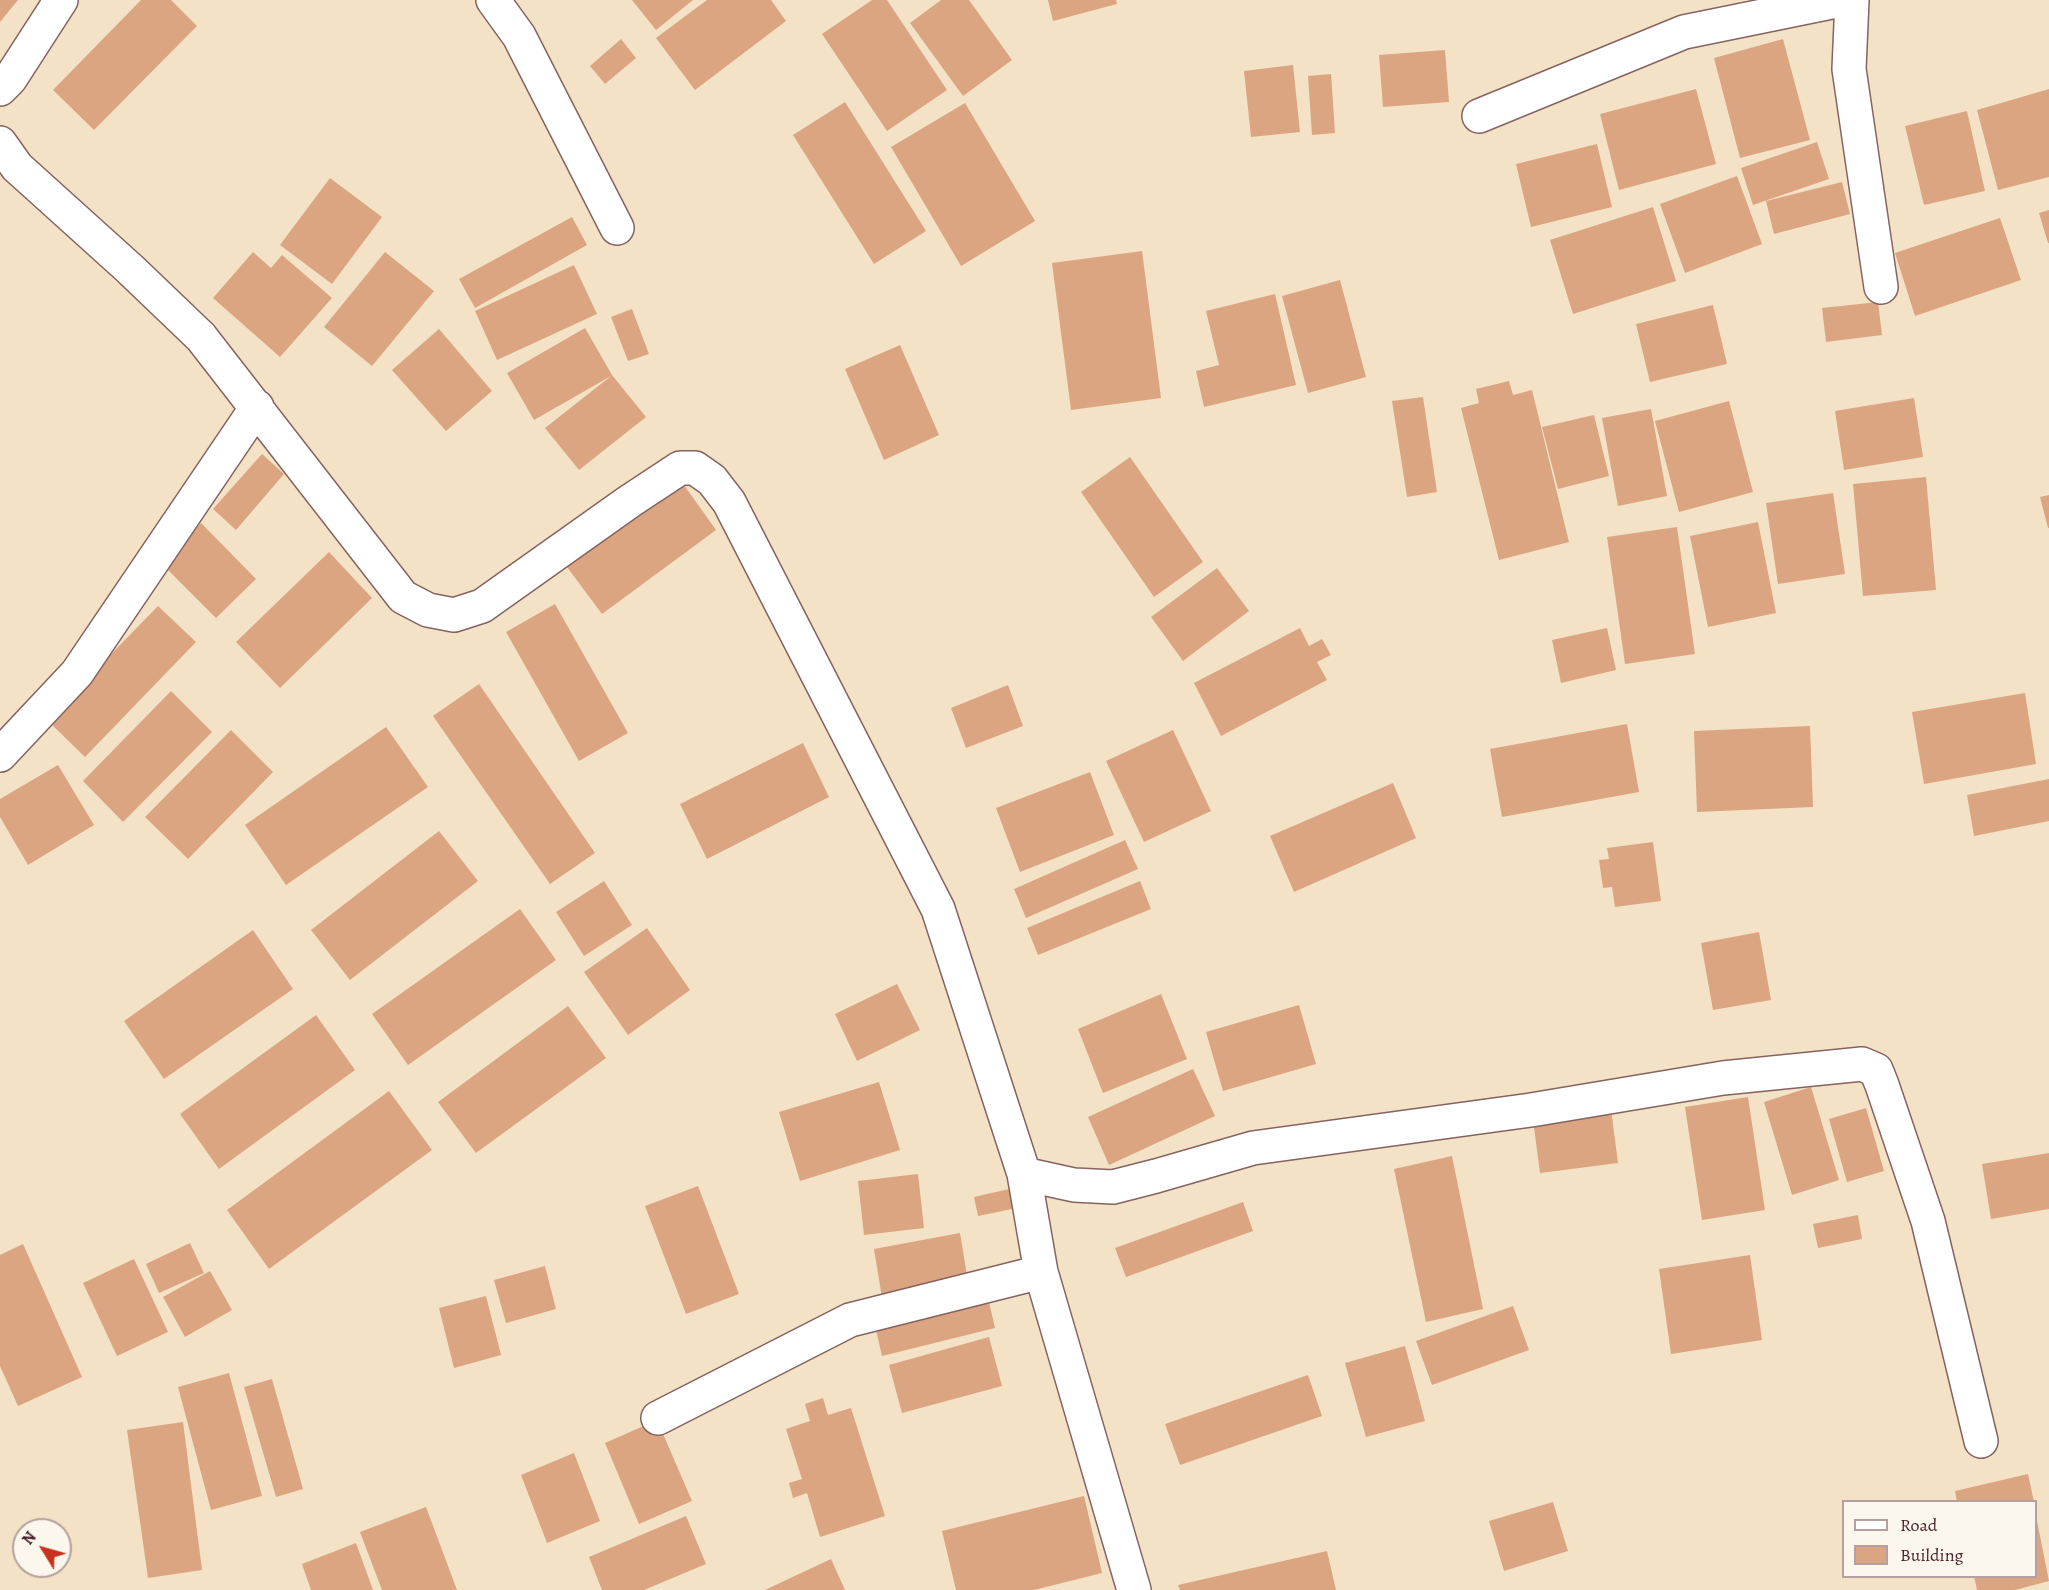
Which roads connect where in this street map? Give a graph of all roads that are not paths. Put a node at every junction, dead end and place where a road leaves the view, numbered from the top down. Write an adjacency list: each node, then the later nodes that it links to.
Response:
1 (61, 0): 5 (street)
2 (493, 0): 8 (street)
3 (1841, 0): 6 (street)
4 (1852, 0): 9 (street)
5 (0, 89)
6 (1479, 116)
7 (0, 143): 10 (street)
8 (617, 228)
9 (1881, 287)
10 (257, 407): 11 (street); 12 (street)
11 (0, 755)
12 (1024, 1174): 13 (street); 15 (street)
13 (1041, 1272): 14 (street); 16 (street)
14 (658, 1418)
15 (1981, 1441)
16 (1134, 1590)

